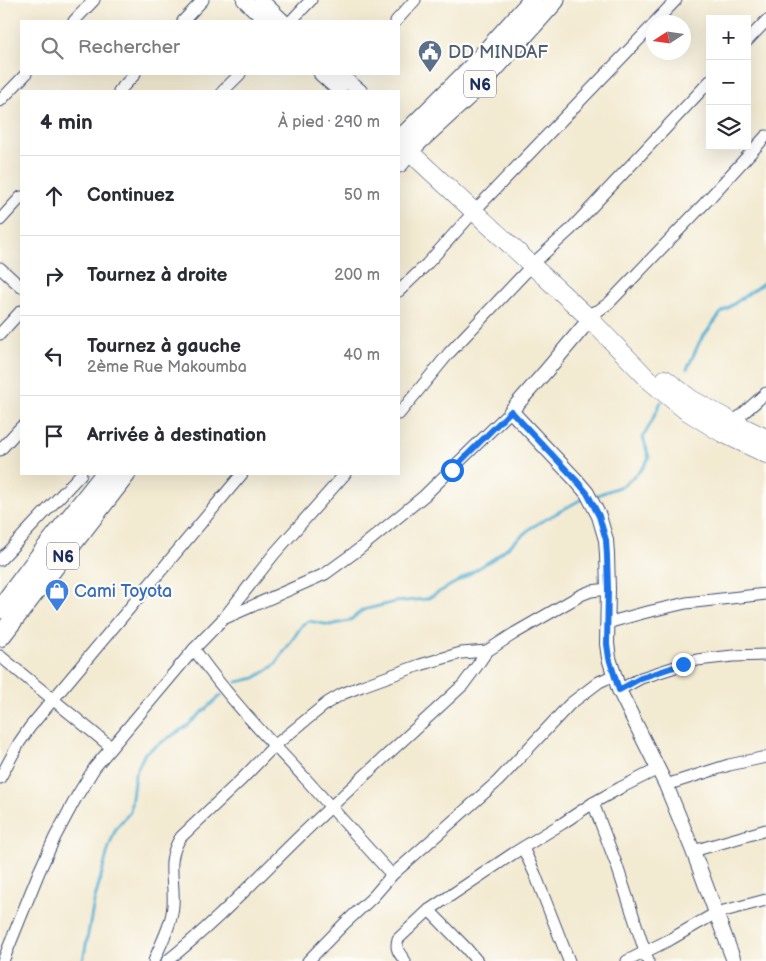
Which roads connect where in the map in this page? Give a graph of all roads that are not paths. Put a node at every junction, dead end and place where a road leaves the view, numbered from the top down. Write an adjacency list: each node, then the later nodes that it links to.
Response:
1 (94, 0): 11 (street)
2 (203, 0): 12 (street)
3 (244, 0): 13 (street)
4 (261, 0): 14 (street)
5 (311, 0): 15 (street)
6 (415, 0): 16 (street)
7 (533, 0): 20 (highway, N6)
8 (555, 0): 20 (highway, N6)
9 (676, 0): 10 (street)
10 (662, 15)
11 (75, 20)
12 (184, 20)
13 (265, 20)
14 (282, 20)
15 (293, 20)
16 (397, 20)
17 (766, 21): 19 (street)
18 (646, 31): 34 (street)
19 (751, 37)
20 (497, 53): 32 (highway, N6)
21 (25, 75): 30 (street)
22 (134, 75): 27 (street)
23 (239, 75): 28 (street)
24 (323, 75): 25 (street)
25 (340, 83): 29 (street)
26 (706, 85): 36 (street)
27 (120, 90)
28 (224, 90)
29 (358, 90)
30 (0, 101)
31 (766, 136): 41 (street)
32 (404, 142): 34 (main road)
33 (20, 198): 35 (street)
34 (478, 208): 36 (main road); 39 (street)
35 (0, 220)
36 (535, 262): 41 (main road); 45 (street)
37 (0, 268): 38 (street)
38 (20, 286)
39 (400, 290)
40 (20, 312): 42 (street)
41 (592, 315): 44 (street); 46 (main road)
42 (0, 334)
43 (766, 393): 46 (street)
44 (511, 411): 57 (street); 60 (street)
45 (400, 413)
46 (727, 427): 48 (main road); 50 (main road)
47 (20, 428): 49 (street)
48 (766, 438)
49 (0, 450)
50 (766, 454)
51 (81, 475): 56 (street)
52 (104, 475): 59 (highway, N6)
53 (125, 475): 62 (highway, N6)
54 (241, 475): 69 (street)
55 (345, 475): 60 (street)
56 (0, 560)
57 (608, 589): 61 (street); 64 (street)
58 (766, 594): 61 (street)
59 (0, 609)
60 (222, 620): 63 (street)
61 (607, 623): 67 (street)
62 (0, 637)
63 (194, 649): 70 (street); 71 (street)
64 (487, 651): 70 (street); 77 (street)
65 (766, 655): 68 (street)
66 (0, 656): 69 (street)
67 (614, 675): 68 (street); 81 (street)
68 (619, 690): 73 (street)
69 (53, 700): 71 (street); 74 (street)
70 (274, 746): 77 (street); 87 (street)
71 (111, 747): 86 (street)
72 (766, 757): 75 (street)
73 (658, 769): 75 (street); 76 (street)
74 (0, 778)
75 (666, 785): 80 (street)
76 (593, 803): 79 (street); 85 (street)
77 (331, 808): 81 (street); 88 (street)
78 (766, 830): 80 (street)
79 (523, 848): 83 (street); 92 (street)
80 (692, 851): 84 (street)
81 (392, 875): 89 (street)
82 (766, 900): 84 (street)
83 (430, 910): 90 (street); 91 (street)
84 (716, 914): 85 (street); 94 (street)
85 (647, 956): 93 (street)
86 (3, 961)
87 (154, 961)
88 (167, 961)
89 (308, 961)
90 (405, 961)
91 (477, 961)
92 (569, 961)
93 (627, 961)
94 (734, 961)

